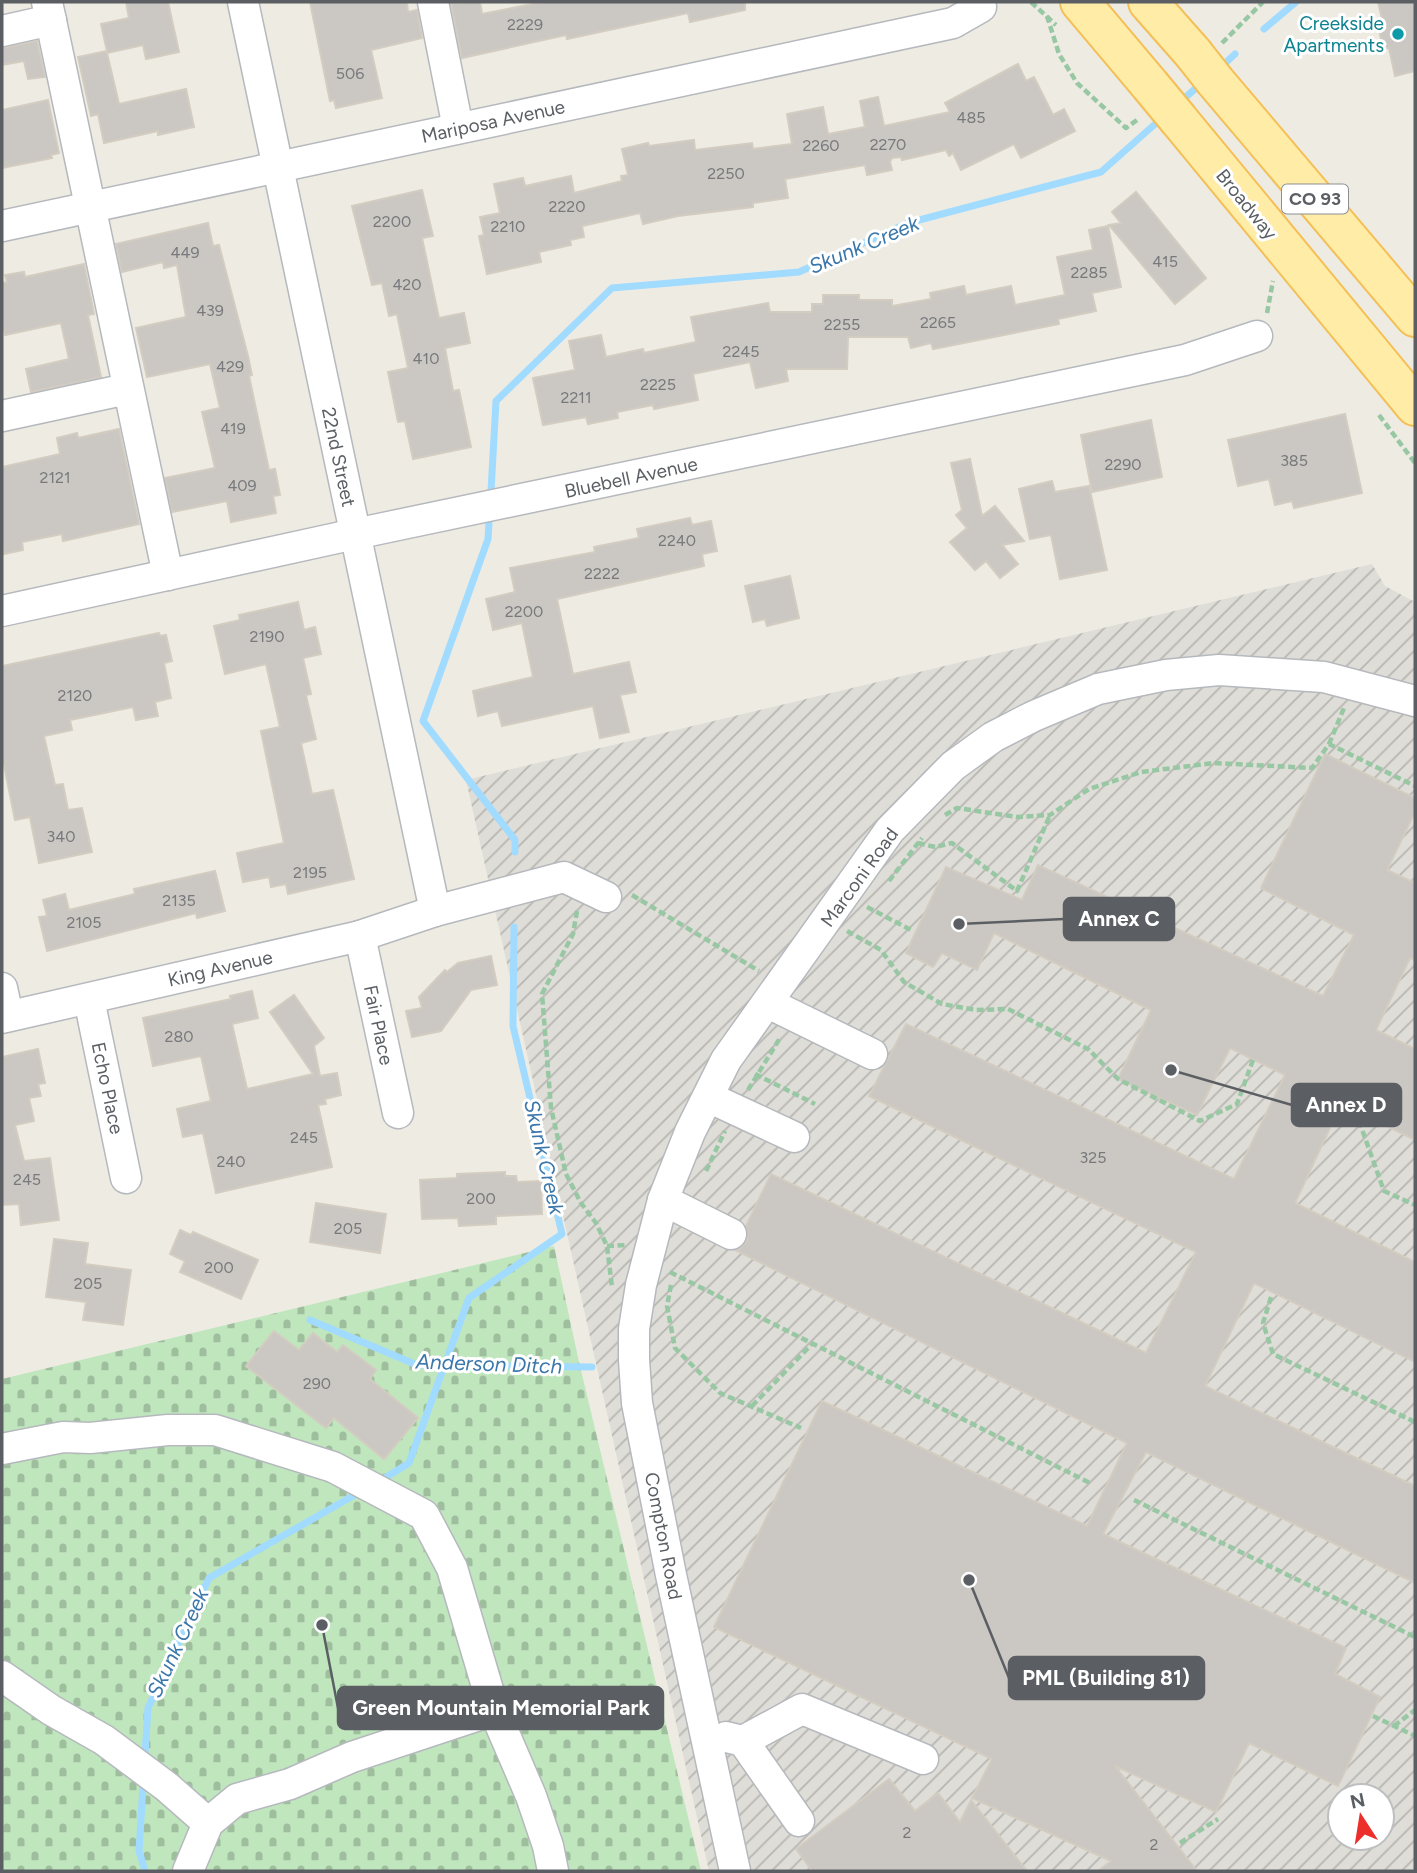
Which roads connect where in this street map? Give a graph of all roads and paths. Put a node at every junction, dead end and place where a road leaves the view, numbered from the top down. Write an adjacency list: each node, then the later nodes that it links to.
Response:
1 (243, 2): 12 (street, 22nd Street)
2 (433, 2): 11 (street)
3 (1148, 2): 9 (main road, CO 93)
4 (1263, 2): 9 (path)
5 (980, 4): 11 (street, Mariposa Avenue)
6 (1063, 9): 10 (path); 18 (main road, Broadway / CO 93, bridge)
7 (49, 11): 8 (street); 13 (street)
8 (2, 31)
9 (1209, 60): 15 (main road, CO 93)
10 (1138, 120)
11 (458, 128): 12 (street, Mariposa Avenue)
12 (278, 166): 13 (street, Mariposa Avenue); 20 (street, 22nd Street)
13 (92, 206): 14 (street, Mariposa Avenue); 17 (street)
14 (2, 226)
15 (1415, 317)
16 (1257, 337): 20 (street, Bluebell Avenue)
17 (127, 389): 19 (street); 21 (street)
18 (1415, 405)
19 (2, 416)
20 (355, 534): 21 (street, Bluebell Avenue); 35 (street, 22nd Street)
21 (168, 575): 22 (street, Bluebell Avenue)
22 (2, 611)
23 (1415, 701): 29 (street, Marconi Road)
24 (1356, 711): 25 (path)
25 (1329, 744): 26 (path); 27 (path)
26 (1415, 786)
27 (1050, 815): 28 (path); 29 (path)
28 (937, 819)
29 (907, 834): 30 (path); 31 (path); 36 (street, Marconi Road)
30 (925, 835)
31 (885, 887)
32 (617, 894): 35 (street, King Avenue); 40 (path)
33 (877, 897): 36 (path)
34 (578, 907): 58 (path)
35 (435, 911): 38 (street, King Avenue)
36 (850, 920): 37 (path); 40 (street, Marconi Road); 44 (path)
37 (913, 931)
38 (360, 936): 39 (street, King Avenue); 49 (street, Fair Place)
39 (89, 999): 41 (street, King Avenue); 52 (street, Echo Place)
40 (781, 1001): 42 (street); 43 (street, Marconi Road); 45 (path)
41 (4, 1008)
42 (872, 1054)
43 (726, 1060): 45 (path); 46 (street, Marconi Road)
44 (1253, 1060)
45 (757, 1075): 47 (path); 48 (path)
46 (708, 1097): 48 (street); 54 (street, Marconi Road)
47 (815, 1104)
48 (735, 1110): 51 (street); 54 (path)
49 (398, 1113)
50 (1359, 1121): 53 (path)
51 (794, 1137)
52 (126, 1178)
53 (1415, 1205)
54 (675, 1206): 55 (street); 56 (street, Compton Road)
55 (731, 1234)
56 (662, 1256): 57 (path); 57 (path); 73 (street, Compton Road)
57 (673, 1276): 60 (path); 61 (path)
58 (612, 1279)
59 (1271, 1297): 62 (path)
60 (811, 1345): 61 (path); 65 (path)
61 (752, 1406): 63 (path)
62 (1415, 1422)
63 (801, 1427)
64 (2, 1449): 69 (street)
65 (1090, 1483)
66 (1134, 1500): 67 (path)
67 (1415, 1637)
68 (2, 1676): 79 (street)
69 (494, 1710): 79 (street); 82 (street)
70 (1415, 1710): 72 (path)
71 (1373, 1716): 72 (path)
72 (1394, 1726): 74 (path)
73 (705, 1733): 75 (street); 83 (street, Compton Road)
74 (1415, 1736)
75 (743, 1741): 76 (street); 78 (street)
76 (923, 1759)
77 (1218, 1819): 80 (path)
78 (799, 1821)
79 (208, 1823): 81 (street)
80 (1180, 1843)
81 (188, 1871)
82 (553, 1871)
83 (735, 1871)

